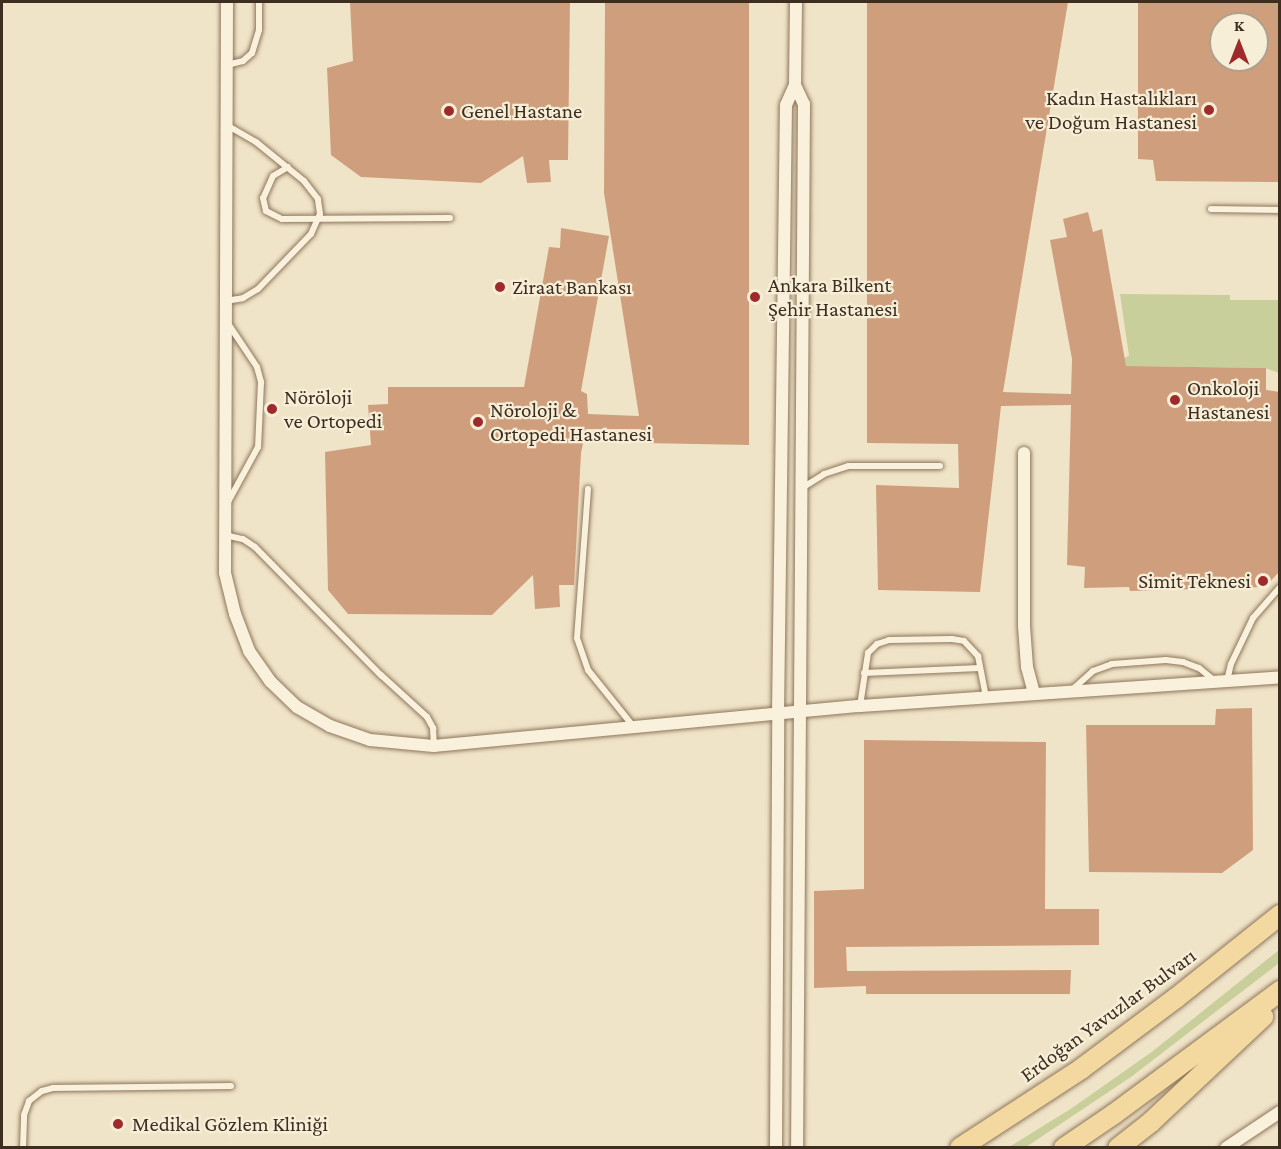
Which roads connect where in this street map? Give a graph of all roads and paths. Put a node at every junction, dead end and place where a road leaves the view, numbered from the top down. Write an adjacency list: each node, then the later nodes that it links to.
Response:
1 (227, 2): 4 (street)
2 (259, 2): 4 (lane)
3 (796, 2): 5 (street)
4 (227, 65): 6 (street)
5 (795, 85): 16 (street); 30 (street)
6 (226, 125): 7 (lane); 12 (street)
7 (288, 167): 11 (lane); 11 (lane)
8 (1211, 209): 9 (lane)
9 (1280, 210)
10 (450, 218): 11 (lane)
11 (320, 219): 12 (lane)
12 (225, 302): 13 (street)
13 (225, 319): 18 (street); 18 (lane)
14 (1024, 453): 26 (street)
15 (940, 466): 16 (lane)
16 (802, 488): 29 (street)
17 (588, 489): 31 (lane)
18 (225, 508): 19 (street)
19 (225, 535): 32 (lane); 32 (street)
20 (1280, 587): 24 (lane)
21 (980, 668): 22 (lane); 22 (lane); 27 (lane)
22 (864, 673): 28 (lane)
23 (1280, 677): 24 (street)
24 (1222, 681): 25 (street); 25 (lane)
25 (1071, 692): 26 (street)
26 (1034, 694): 27 (street)
27 (986, 698): 28 (street)
28 (860, 706): 29 (street)
29 (799, 713): 30 (street); 40 (street)
30 (778, 714): 31 (street); 39 (street)
31 (633, 726): 32 (street)
32 (434, 746)
33 (1280, 915): 41 (main road, Erdoğan Yavuzlar Bulvarı)
34 (1280, 991): 42 (main road)
35 (1280, 1001): 43 (main road)
36 (231, 1086): 38 (lane)
37 (1280, 1112): 44 (street)
38 (22, 1148)
39 (776, 1148)
40 (797, 1148)
41 (960, 1148)
42 (1064, 1148)
43 (1118, 1148)
44 (1226, 1148)

